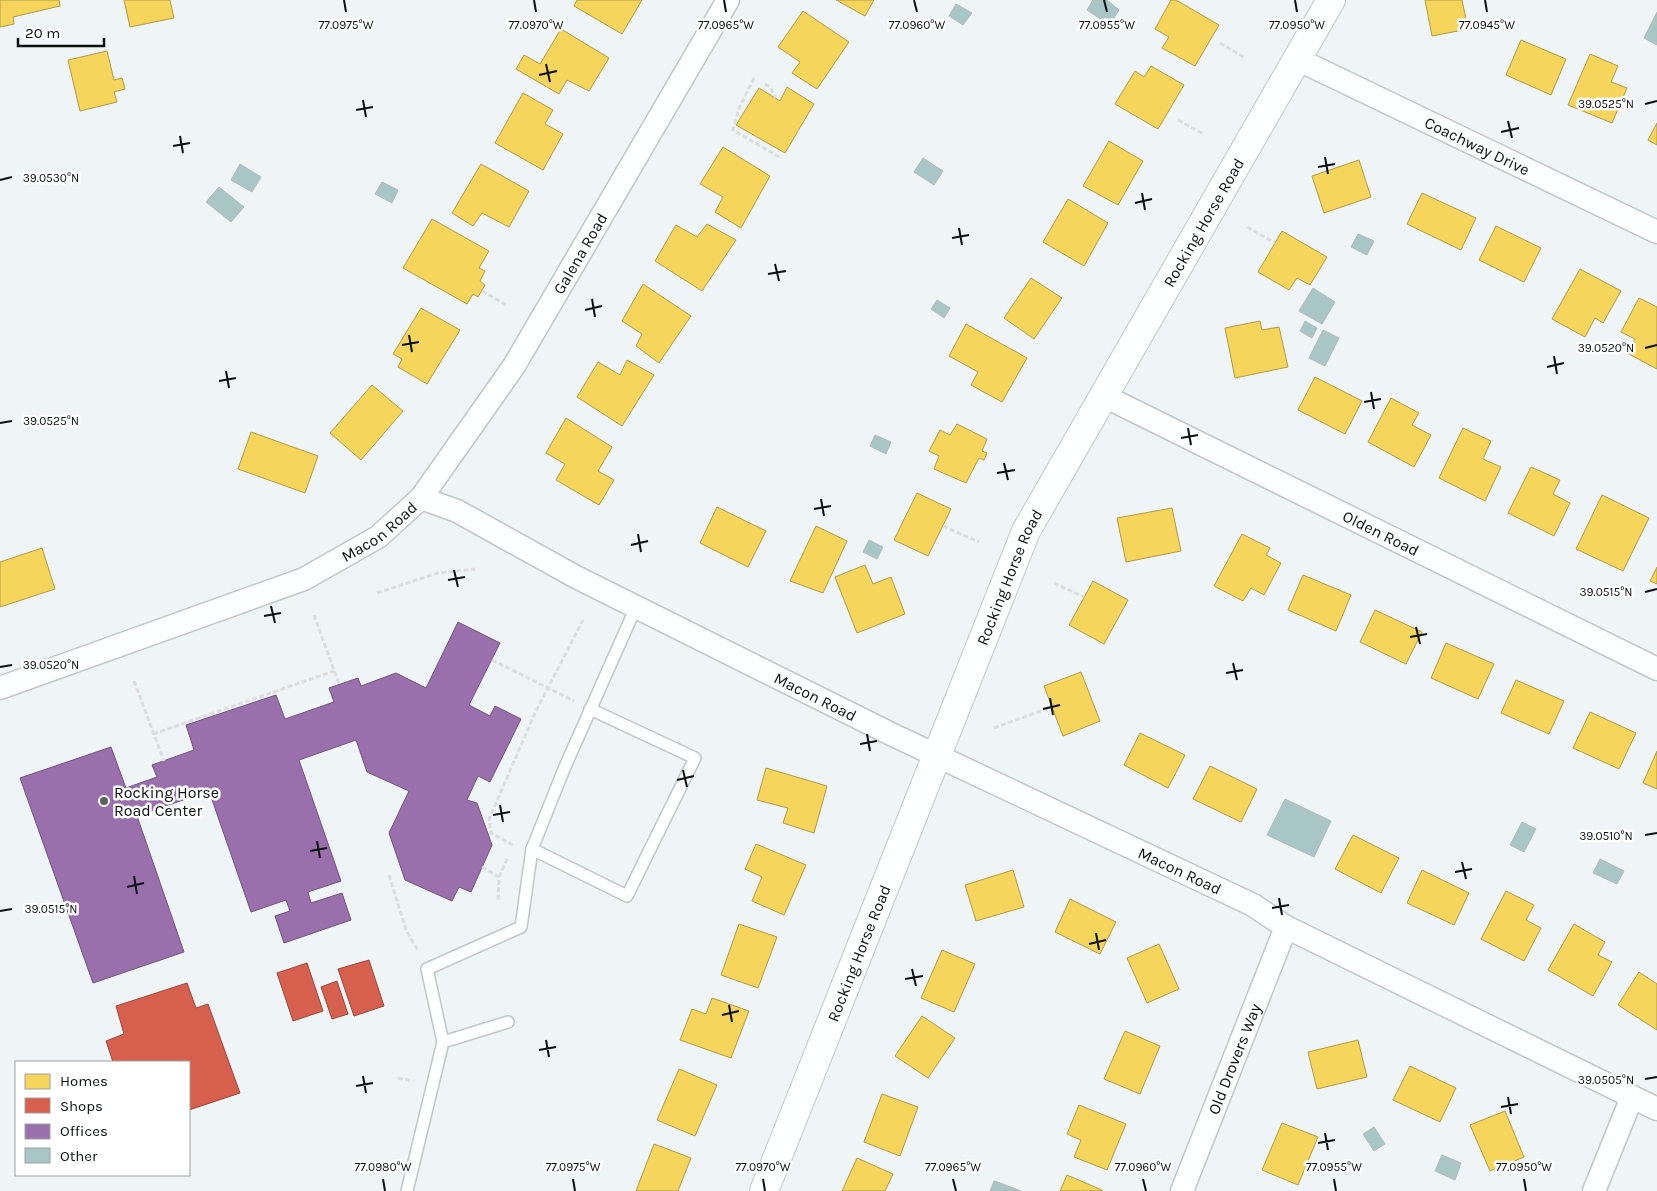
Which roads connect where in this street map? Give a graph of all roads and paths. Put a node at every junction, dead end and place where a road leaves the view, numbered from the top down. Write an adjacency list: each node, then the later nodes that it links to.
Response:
1 (728, 0): 18 (street, Galena Road)
2 (1331, 0): 5 (street, Rocking Horse Road)
3 (1220, 43): 4 (path)
4 (1245, 58)
5 (1297, 59): 13 (street, Coachway Drive); 17 (street, Rocking Horse Road)
6 (754, 78): 11 (path)
7 (765, 84): 8 (path)
8 (776, 98)
9 (1178, 120): 10 (path)
10 (1202, 133)
11 (781, 158)
12 (1247, 227): 14 (path)
13 (1657, 232)
14 (1275, 243)
15 (482, 291): 16 (path)
16 (508, 306)
17 (1104, 396): 29 (street, Olden Road); 39 (street, Rocking Horse Road)
18 (421, 498): 25 (street, Macon Road); 34 (street, Macon Road)
19 (943, 526): 20 (path)
20 (978, 542)
21 (476, 569): 23 (path)
22 (1054, 584): 24 (path)
23 (377, 593)
24 (1084, 597)
25 (636, 607): 36 (lane); 39 (street, Macon Road)
26 (314, 615): 30 (path)
27 (583, 620): 33 (path)
28 (492, 660): 33 (path)
29 (1657, 669)
30 (334, 671): 32 (path); 38 (path)
31 (134, 681): 38 (path)
32 (339, 684)
33 (549, 687): 36 (path); 44 (path)
34 (0, 688)
35 (1052, 707): 37 (path)
36 (590, 709): 41 (lane); 41 (lane)
37 (994, 728)
38 (153, 734): 40 (path)
39 (936, 756): 46 (street, Macon Road); 53 (street, Rocking Horse Road)
40 (164, 761)
41 (532, 849): 49 (lane)
42 (482, 867): 44 (path)
43 (388, 875): 47 (path)
44 (499, 877): 45 (path)
45 (498, 900)
46 (1286, 927): 50 (street, Macon Road); 54 (street, Old Drovers Way)
47 (406, 930)
48 (508, 1022): 49 (lane)
49 (443, 1042): 52 (lane)
50 (1632, 1097): 51 (street, Macon Road); 55 (street)
51 (1657, 1109)
52 (407, 1191)
53 (764, 1191)
54 (1182, 1191)
55 (1594, 1191)

